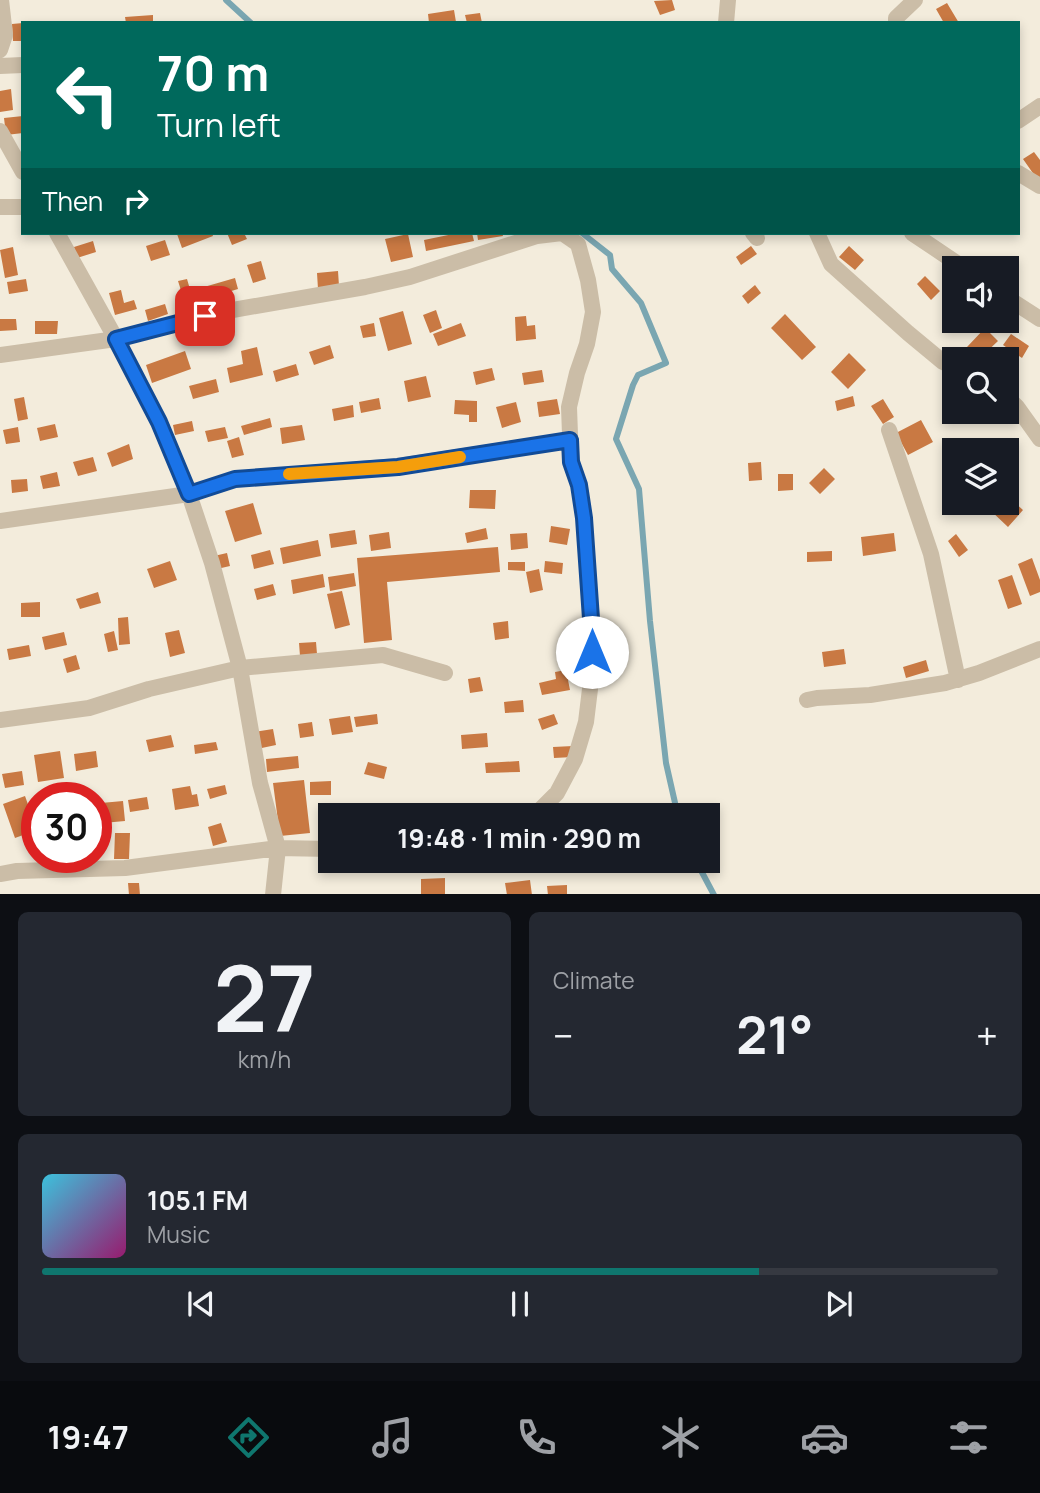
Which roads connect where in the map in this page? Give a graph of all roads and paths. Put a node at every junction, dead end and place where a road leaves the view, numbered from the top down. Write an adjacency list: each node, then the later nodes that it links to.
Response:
1 (1, 0): 6 (street)
2 (728, 0): 4 (street)
3 (915, 0): 5 (street)
4 (726, 21)
5 (896, 21)
6 (0, 50)
7 (21, 65): 8 (street)
8 (0, 66)
9 (1040, 106): 10 (street)
10 (1020, 120)
11 (0, 131): 12 (street)
12 (21, 168)
13 (1020, 174): 14 (street)
14 (1040, 186)
15 (0, 206): 16 (street)
16 (21, 207)
17 (58, 235): 25 (street)
18 (545, 235): 25 (street)
19 (565, 235): 31 (street)
20 (818, 235): 27 (street)
21 (915, 235): 22 (street)
22 (946, 256)
23 (1019, 305): 24 (street)
24 (1040, 319)
25 (116, 339): 26 (street); 32 (street)
26 (0, 355)
27 (942, 361)
28 (1019, 410): 30 (street)
29 (889, 430): 37 (street)
30 (1040, 439)
31 (570, 440): 32 (street); 40 (street)
32 (189, 494): 33 (street); 35 (street)
33 (0, 521)
34 (1040, 649): 37 (street)
35 (240, 668): 36 (street); 39 (street); 41 (street)
36 (445, 673)
37 (958, 680): 38 (street)
38 (807, 700)
39 (0, 720)
40 (547, 803)
41 (278, 848): 42 (street); 43 (street); 44 (street)
42 (318, 849)
43 (0, 874)
44 (273, 894)

